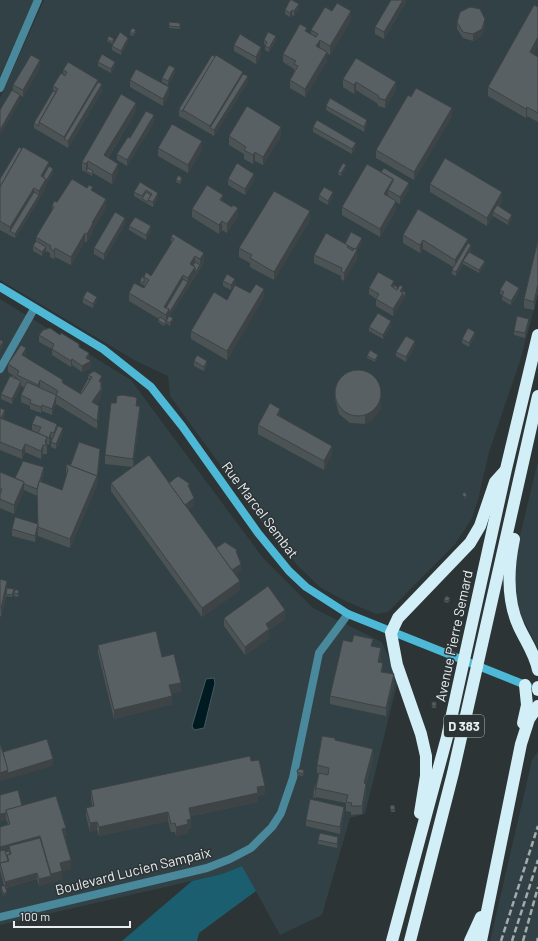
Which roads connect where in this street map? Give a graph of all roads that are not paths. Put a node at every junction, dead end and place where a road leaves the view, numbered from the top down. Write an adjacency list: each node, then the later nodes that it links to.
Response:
1 (38, 0): 2 (street)
2 (0, 88)
3 (0, 287): 4 (main road, Rue Marcel Sembat)
4 (34, 308): 6 (street); 10 (main road, Rue Marcel Sembat)
5 (538, 335): 8 (highway, Avenue Pierre Semard / D 383)
6 (0, 368)
7 (538, 396): 9 (highway, Avenue Pierre Semard / D 383)
8 (506, 469): 11 (highway); 18 (highway, Avenue Pierre Semard / D 383)
9 (512, 509): 12 (highway); 22 (highway, Avenue Pierre Semard / D 383)
10 (348, 614): 11 (main road, Rue Marcel Sembat); 20 (street, Boulevard Lucien Sampaix)
11 (392, 633): 13 (main road, Rue Marcel Sembat); 18 (highway)
12 (538, 670)
13 (525, 685): 15 (main road, Rue Marcel Sembat); 17 (highway)
14 (538, 687): 15 (highway)
15 (538, 690)
16 (538, 706): 17 (highway)
17 (521, 744): 19 (highway)
18 (422, 828): 21 (highway, Avenue Pierre Semard / D 383)
19 (492, 884): 23 (highway); 24 (highway)
20 (0, 916)
21 (392, 941)
22 (410, 941)
23 (470, 941)
24 (481, 941)

